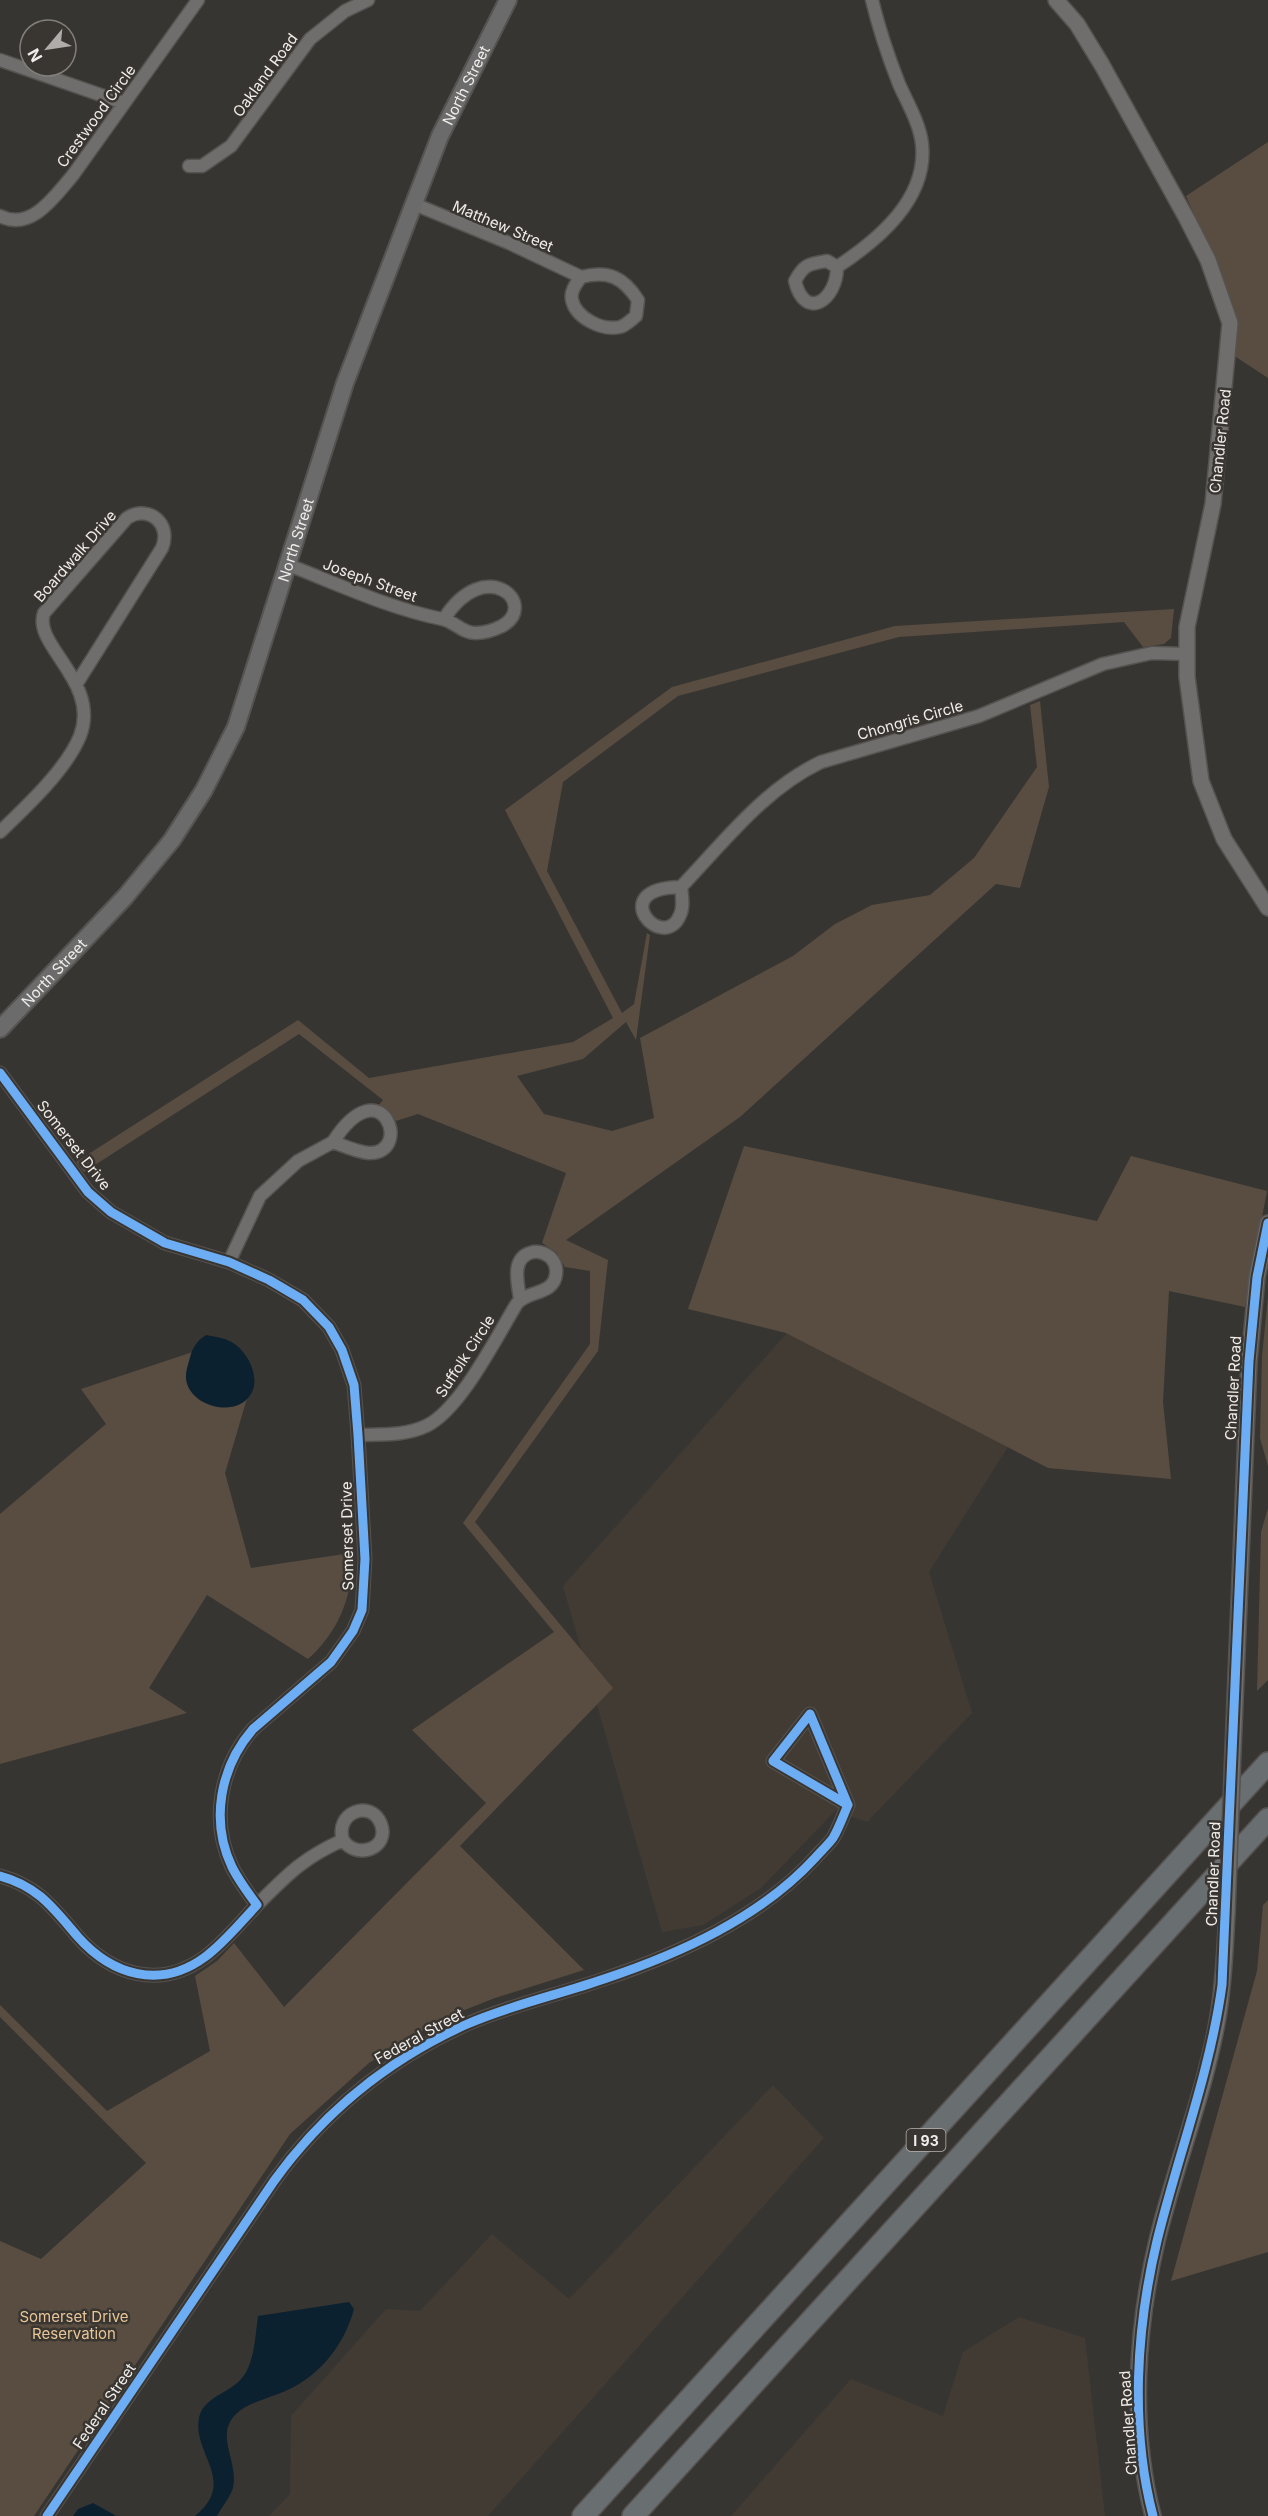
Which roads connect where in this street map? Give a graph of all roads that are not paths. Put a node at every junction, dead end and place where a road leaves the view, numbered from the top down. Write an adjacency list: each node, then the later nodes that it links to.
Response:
1 (198, 0): 7 (street, Crestwood Circle)
2 (368, 0): 8 (street, Oakland Road)
3 (508, 0): 9 (main road, North Street)
4 (872, 0): 11 (street)
5 (1056, 0): 15 (street, Chandler Road)
6 (0, 60): 7 (street)
7 (124, 103): 10 (street, Crestwood Circle)
8 (189, 166)
9 (414, 204): 12 (street, Matthew Street); 13 (main road, North Street)
10 (0, 216)
11 (837, 267)
12 (580, 277): 12 (street, Matthew Street)
13 (286, 564): 14 (street, Joseph Street); 20 (main road, North Street)
14 (444, 619): 14 (street, Joseph Street)
15 (1187, 654): 18 (street, Chongris Circle); 19 (street, Chandler Road)
16 (77, 683): 16 (street, Boardwalk Drive); 17 (street, Boardwalk Drive)
17 (0, 832)
18 (681, 887)
19 (1268, 908)
20 (0, 1029)
21 (0, 1073): 24 (street, Somerset Drive)
22 (333, 1142): 22 (street); 24 (street)
23 (1268, 1223): 36 (street, Chandler Road, bridge)
24 (229, 1262): 26 (street, Somerset Drive)
25 (520, 1299): 26 (street, Suffolk Circle)
26 (358, 1435): 32 (street, Somerset Drive)
27 (1268, 1763): 34 (highway, I 93)
28 (848, 1805): 28 (street); 33 (street, Federal Street)
29 (1268, 1819): 35 (highway, I 93)
30 (343, 1840): 32 (street)
31 (0, 1876): 32 (street)
32 (257, 1905)
33 (47, 2516)
34 (583, 2516)
35 (633, 2516)
36 (1154, 2516)

